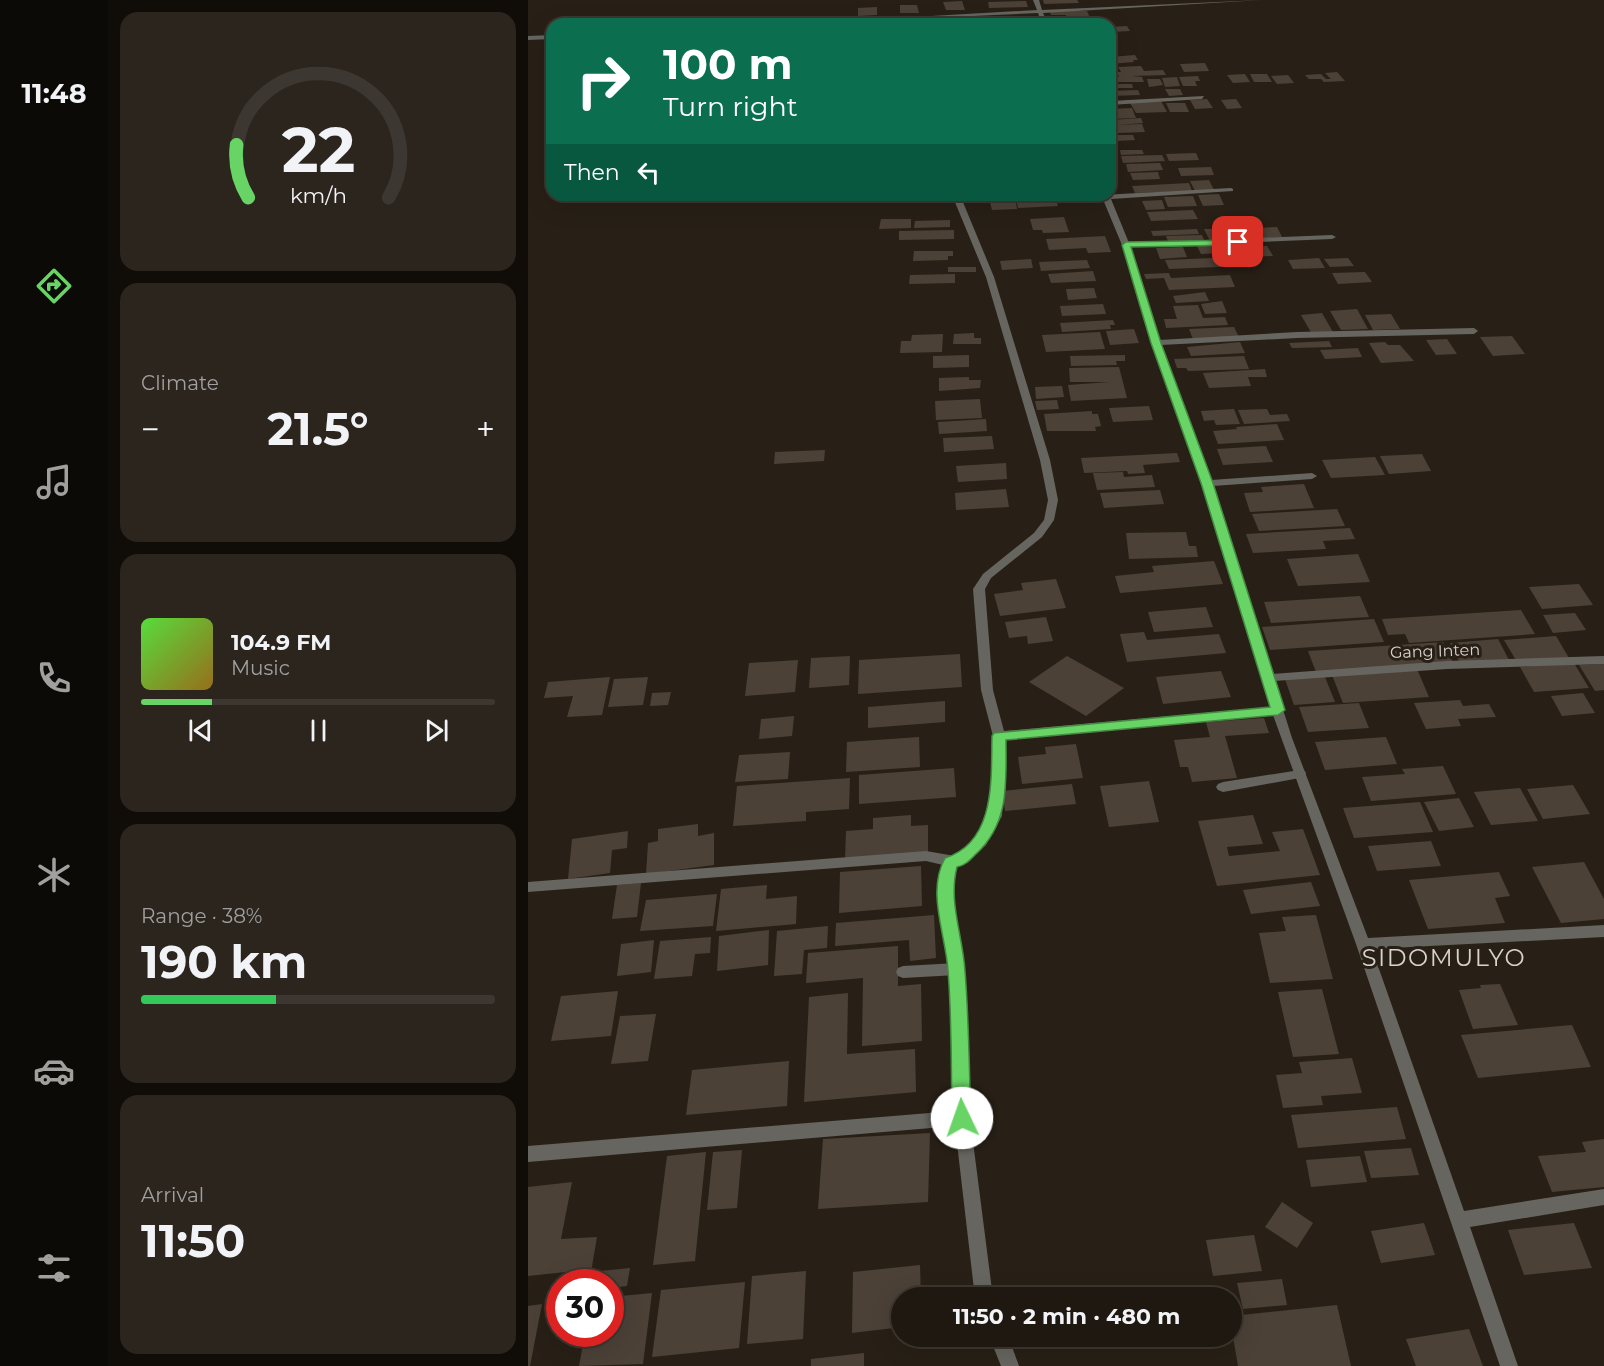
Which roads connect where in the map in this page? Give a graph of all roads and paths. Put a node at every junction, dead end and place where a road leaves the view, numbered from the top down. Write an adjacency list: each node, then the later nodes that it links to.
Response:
1 (1036, 0): 3 (street)
2 (1259, 0): 3 (street)
3 (1040, 11): 4 (street); 5 (street)
4 (939, 18)
5 (1043, 18)
6 (546, 37): 7 (street)
7 (528, 38)
8 (1202, 97): 9 (street)
9 (1116, 103)
10 (1231, 190): 11 (street)
11 (1116, 196)
12 (958, 201): 23 (street)
13 (1108, 201): 15 (street)
14 (1332, 237): 15 (street)
15 (1126, 245): 17 (street)
16 (1474, 331): 17 (street)
17 (1156, 343): 19 (street)
18 (1312, 476): 19 (street)
19 (1207, 483): 21 (street)
20 (1604, 660): 21 (street, Gang Inten)
21 (1268, 678): 22 (street)
22 (1278, 710): 23 (street); 24 (street)
23 (999, 736): 26 (street)
24 (1300, 774): 25 (street); 29 (street)
25 (1223, 787)
26 (951, 862): 27 (street); 30 (street)
27 (528, 886)
28 (1604, 931): 29 (street)
29 (1364, 944): 35 (street)
30 (957, 969): 31 (street); 32 (street)
31 (903, 972)
32 (962, 1118): 33 (street); 36 (street)
33 (528, 1154)
34 (1604, 1197): 35 (street)
35 (1460, 1220): 39 (street)
36 (983, 1287)
37 (1002, 1347): 38 (street)
38 (1010, 1366)
39 (1509, 1366)

